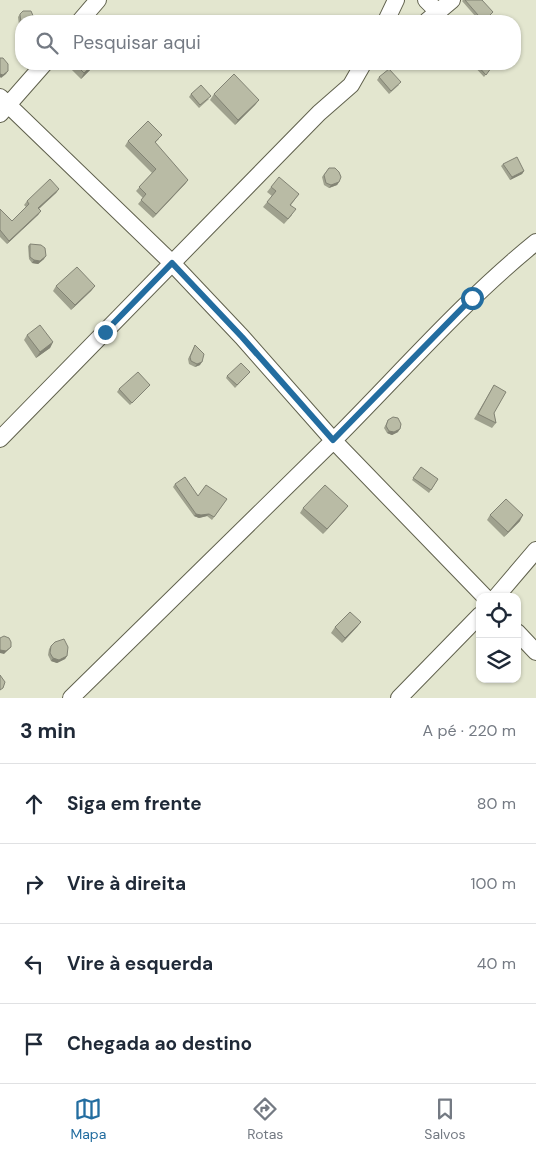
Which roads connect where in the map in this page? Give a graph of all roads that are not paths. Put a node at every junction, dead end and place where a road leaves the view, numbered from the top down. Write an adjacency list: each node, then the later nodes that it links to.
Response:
1 (98, 0): 5 (street)
2 (396, 0): 6 (street)
3 (426, 0): 7 (street)
4 (452, 0): 8 (street)
5 (85, 15)
6 (389, 15)
7 (431, 15)
8 (434, 15)
9 (38, 70): 13 (street)
10 (360, 70): 12 (street)
11 (369, 70): 12 (street)
12 (351, 85): 15 (street)
13 (3, 105): 15 (street)
14 (536, 242): 17 (street)
15 (172, 263): 16 (street); 17 (street)
16 (0, 439)
17 (333, 440): 19 (street); 24 (street)
18 (536, 550): 20 (street)
19 (481, 593)
20 (499, 593)
21 (476, 618): 25 (street)
22 (521, 636): 23 (street)
23 (536, 652)
24 (70, 698)
25 (398, 698)

